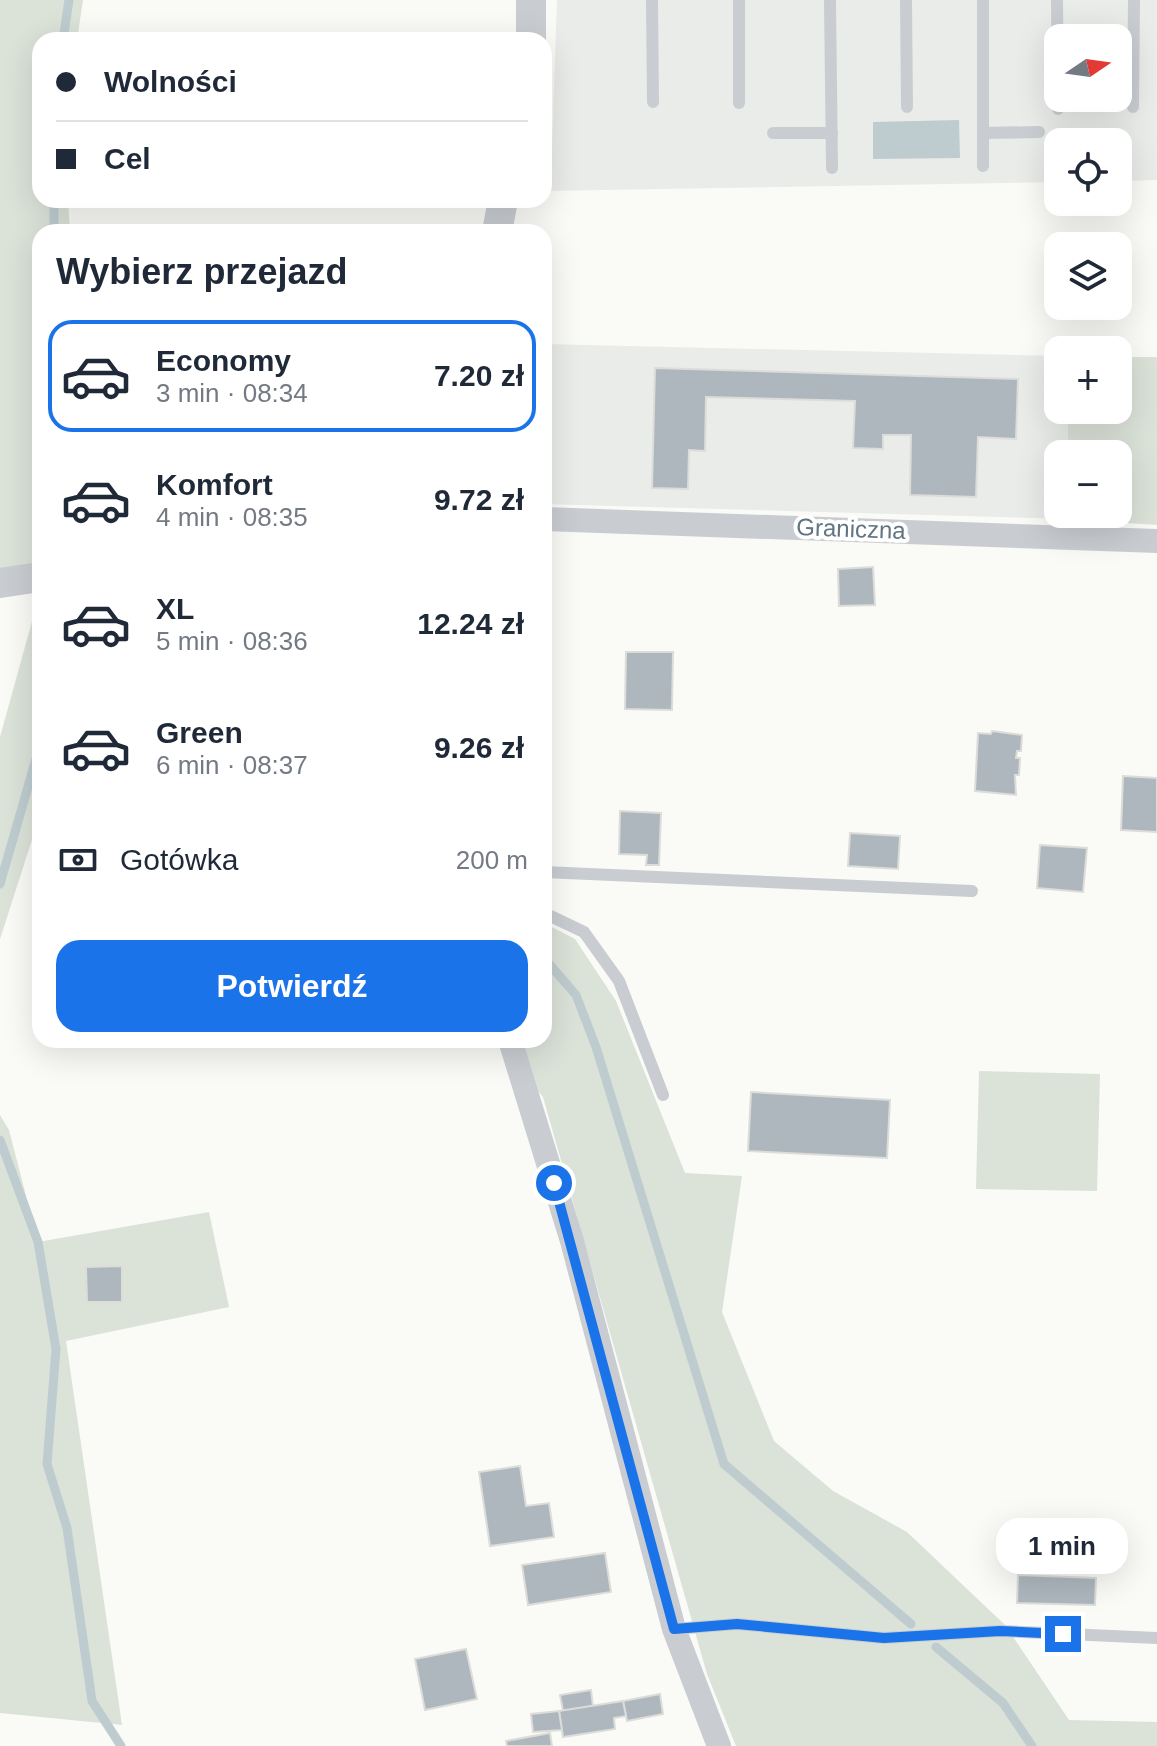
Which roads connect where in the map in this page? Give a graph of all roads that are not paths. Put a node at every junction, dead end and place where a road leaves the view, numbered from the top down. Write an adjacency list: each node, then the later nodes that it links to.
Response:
1 (531, 0): 10 (street)
2 (652, 0): 11 (lane)
3 (739, 0): 12 (lane)
4 (830, 0): 17 (lane)
5 (906, 0): 13 (lane)
6 (983, 0): 18 (lane)
7 (1057, 0): 9 (lane)
8 (1134, 0): 14 (lane)
9 (1057, 24)
10 (531, 32)
11 (653, 102)
12 (739, 103)
13 (907, 107)
14 (1133, 107)
15 (1039, 132): 18 (lane)
16 (773, 133): 17 (lane)
17 (832, 133): 20 (lane)
18 (983, 133): 19 (lane)
19 (983, 166)
20 (832, 168)
21 (552, 519): 22 (street, Graniczna)
22 (1157, 541)
23 (32, 578): 24 (street)
24 (0, 583)
25 (552, 872): 26 (lane)
26 (972, 891)
27 (552, 917): 29 (lane)
28 (512, 1048): 30 (street)
29 (663, 1095)
30 (674, 1629): 31 (lane); 32 (street)
31 (1157, 1638)
32 (719, 1746)

